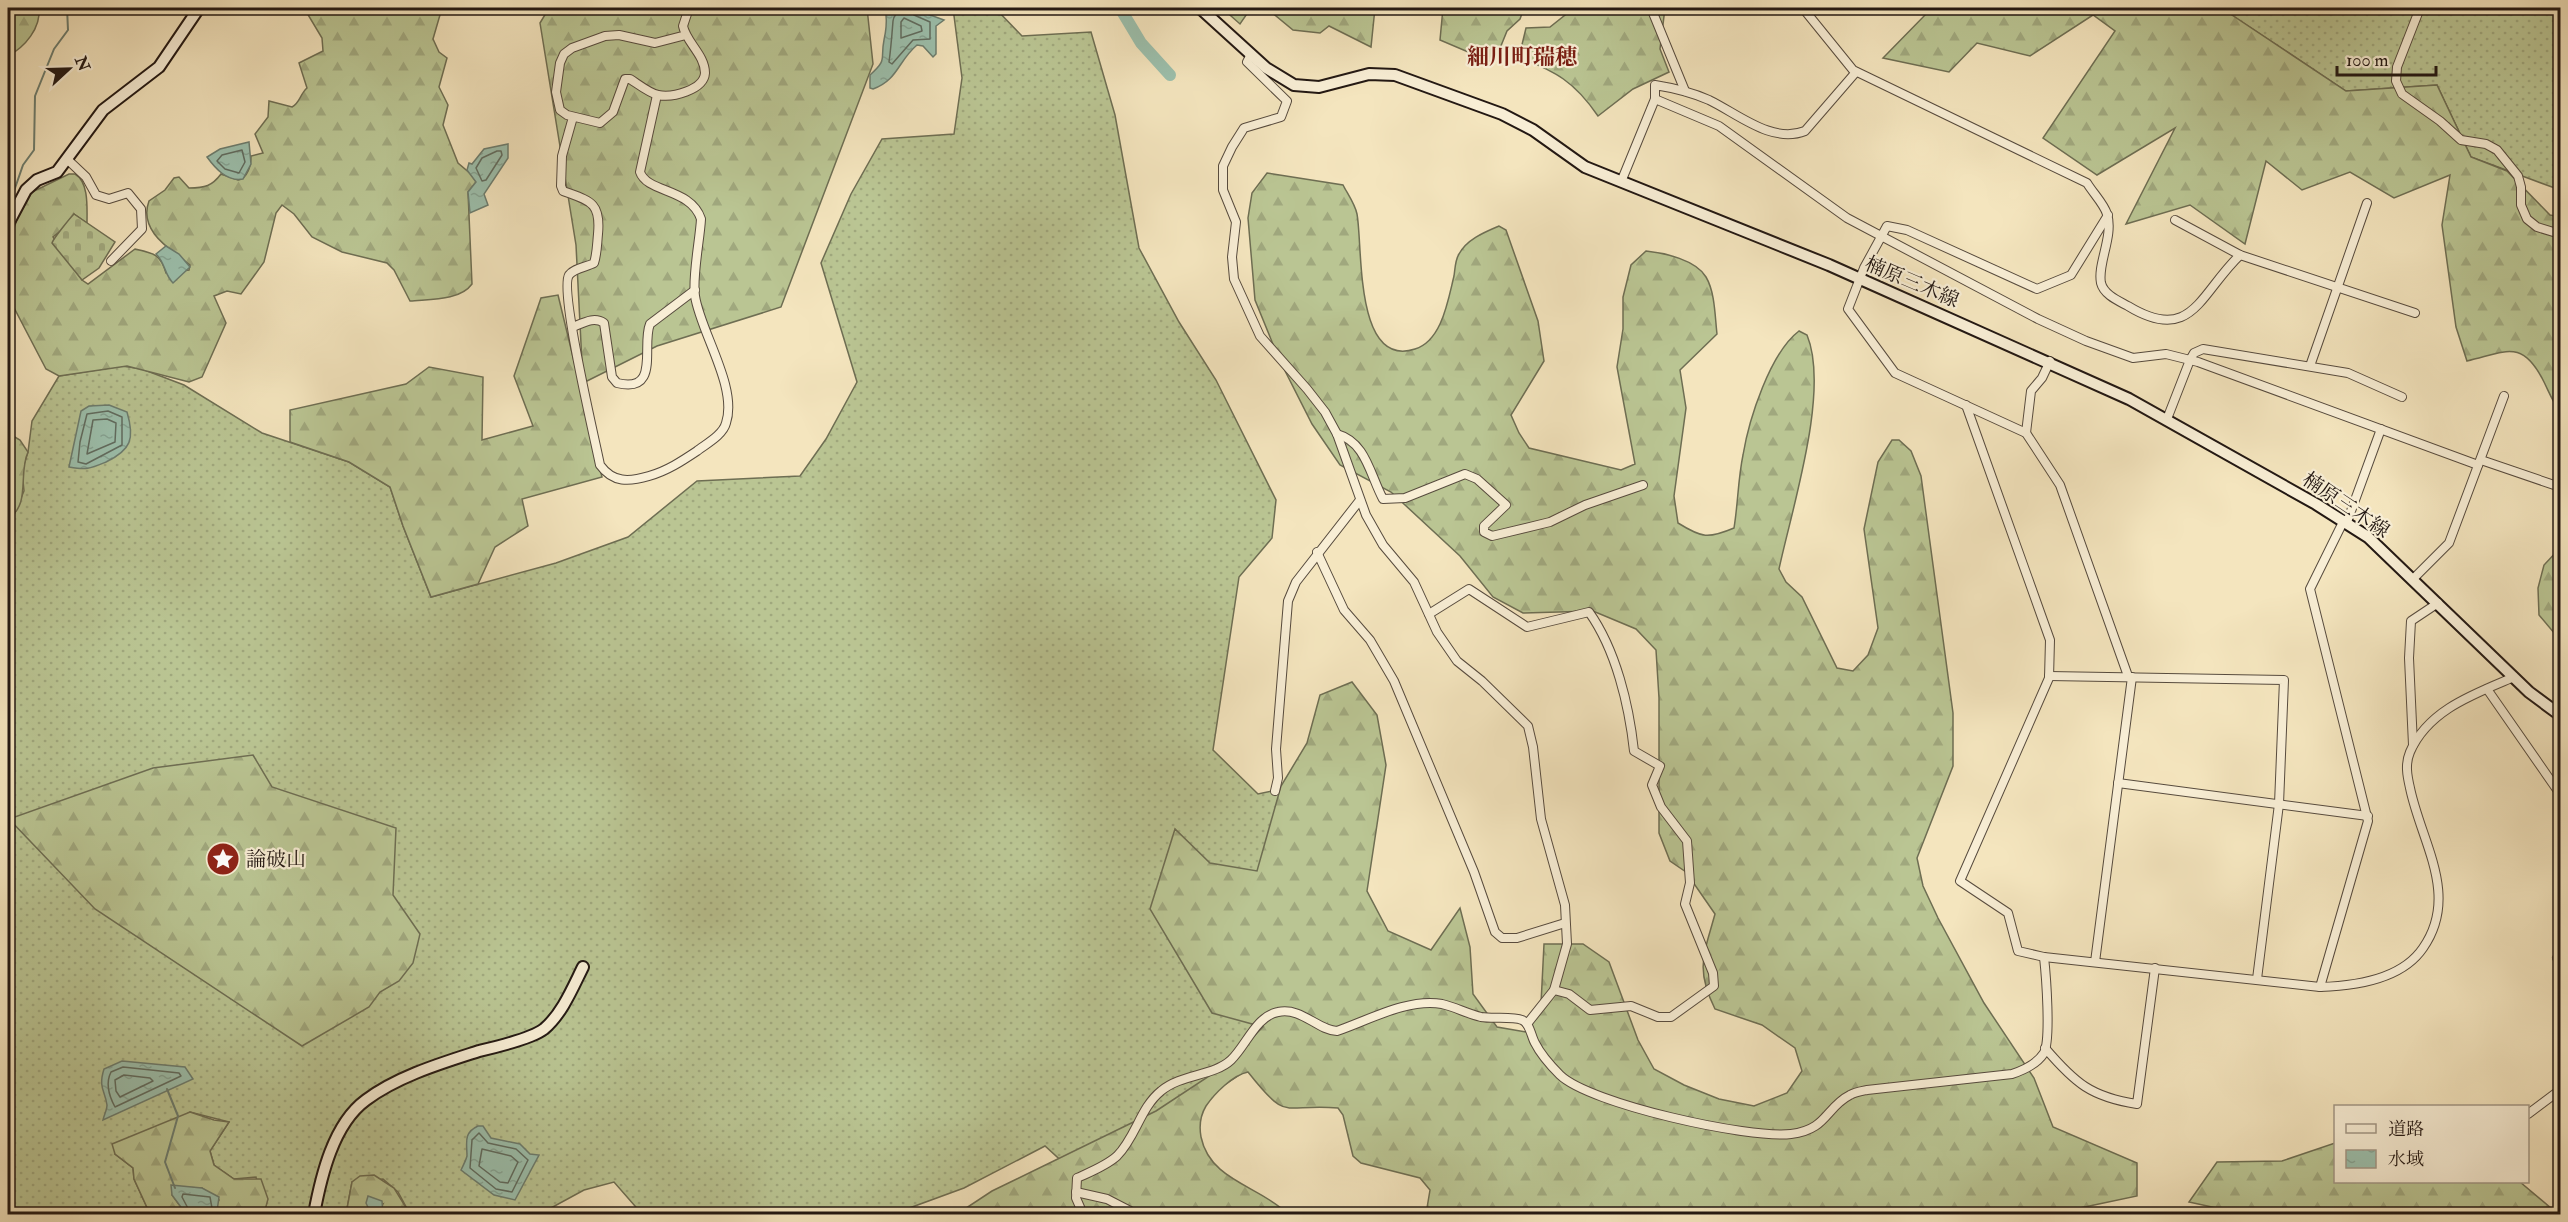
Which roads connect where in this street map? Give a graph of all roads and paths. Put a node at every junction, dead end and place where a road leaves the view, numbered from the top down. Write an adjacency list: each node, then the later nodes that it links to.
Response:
1 (200, 8): 14 (main road)
2 (689, 8): 7 (street)
3 (1200, 8): 8 (main road, 楠原三木線)
4 (1651, 8): 10 (street)
5 (1811, 8): 9 (street)
6 (2420, 8): 20 (street)
7 (686, 35): 11 (street); 13 (street)
8 (1251, 54): 15 (main road, 楠原三木線); 38 (street)
9 (1856, 72): 10 (street); 17 (street)
10 (1684, 91): 12 (street)
11 (657, 95): 13 (street); 26 (street)
12 (1655, 99): 15 (street); 21 (street)
13 (573, 117): 28 (street)
14 (68, 160): 19 (main road); 23 (street)
15 (1621, 182): 24 (main road, 楠原三木線)
16 (2367, 203): 25 (street)
17 (2108, 215): 21 (street); 22 (street)
18 (2175, 220): 22 (street)
19 (8, 224)
20 (2560, 234)
21 (1881, 235): 24 (street); 29 (street)
22 (2240, 255): 25 (street)
23 (111, 261)
24 (1860, 279): 30 (main road, 楠原三木線); 34 (street)
25 (2337, 288): 27 (street); 31 (street)
26 (695, 290): 28 (street); 28 (street)
27 (2415, 313)
28 (573, 327)
29 (2190, 360): 31 (street); 35 (street); 36 (street)
30 (2050, 362): 35 (main road, 楠原三木線); 37 (street)
31 (2310, 366): 33 (street)
32 (2504, 396): 39 (street)
33 (2402, 397)
34 (1966, 405): 37 (street); 48 (street)
35 (2167, 419): 43 (main road, 楠原三木線)
36 (2381, 429): 39 (street); 43 (street)
37 (2026, 433): 49 (street)
38 (1337, 434): 40 (street); 42 (street)
39 (2480, 462): 41 (street); 45 (street)
40 (1643, 485)
41 (2560, 487)
42 (1360, 500): 44 (street); 47 (street)
43 (2345, 521): 45 (main road, 楠原三木線); 58 (street)
44 (1317, 552): 55 (street); 59 (street)
45 (2413, 579): 46 (main road, 楠原三木線)
46 (2438, 603): 50 (main road, 楠原三木線); 53 (street)
47 (1429, 614): 59 (street); 66 (street)
48 (2049, 676): 49 (street); 60 (street)
49 (2130, 676): 54 (street); 57 (street)
50 (2514, 677): 51 (street); 52 (main road, 楠原三木線)
51 (2487, 688): 53 (street); 56 (street)
52 (2560, 715)
53 (2413, 746): 65 (street)
54 (2118, 783): 57 (street); 61 (street)
55 (1275, 791)
56 (2560, 794)
57 (2279, 804): 58 (street); 64 (street)
58 (2368, 816): 65 (street)
59 (1565, 923): 66 (street)
60 (2044, 957): 61 (street); 68 (street)
61 (2095, 962): 63 (street)
62 (583, 967): 72 (main road)
63 (2155, 968): 64 (street); 68 (street)
64 (2257, 979): 65 (street)
65 (2320, 987)
66 (1554, 990): 67 (street)
67 (1527, 1024): 68 (street); 71 (street)
68 (2046, 1048)
69 (2560, 1090): 70 (street)
70 (2529, 1113)
71 (1076, 1192): 73 (street); 74 (street)
72 (315, 1215)
73 (1083, 1215)
74 (1136, 1215)

